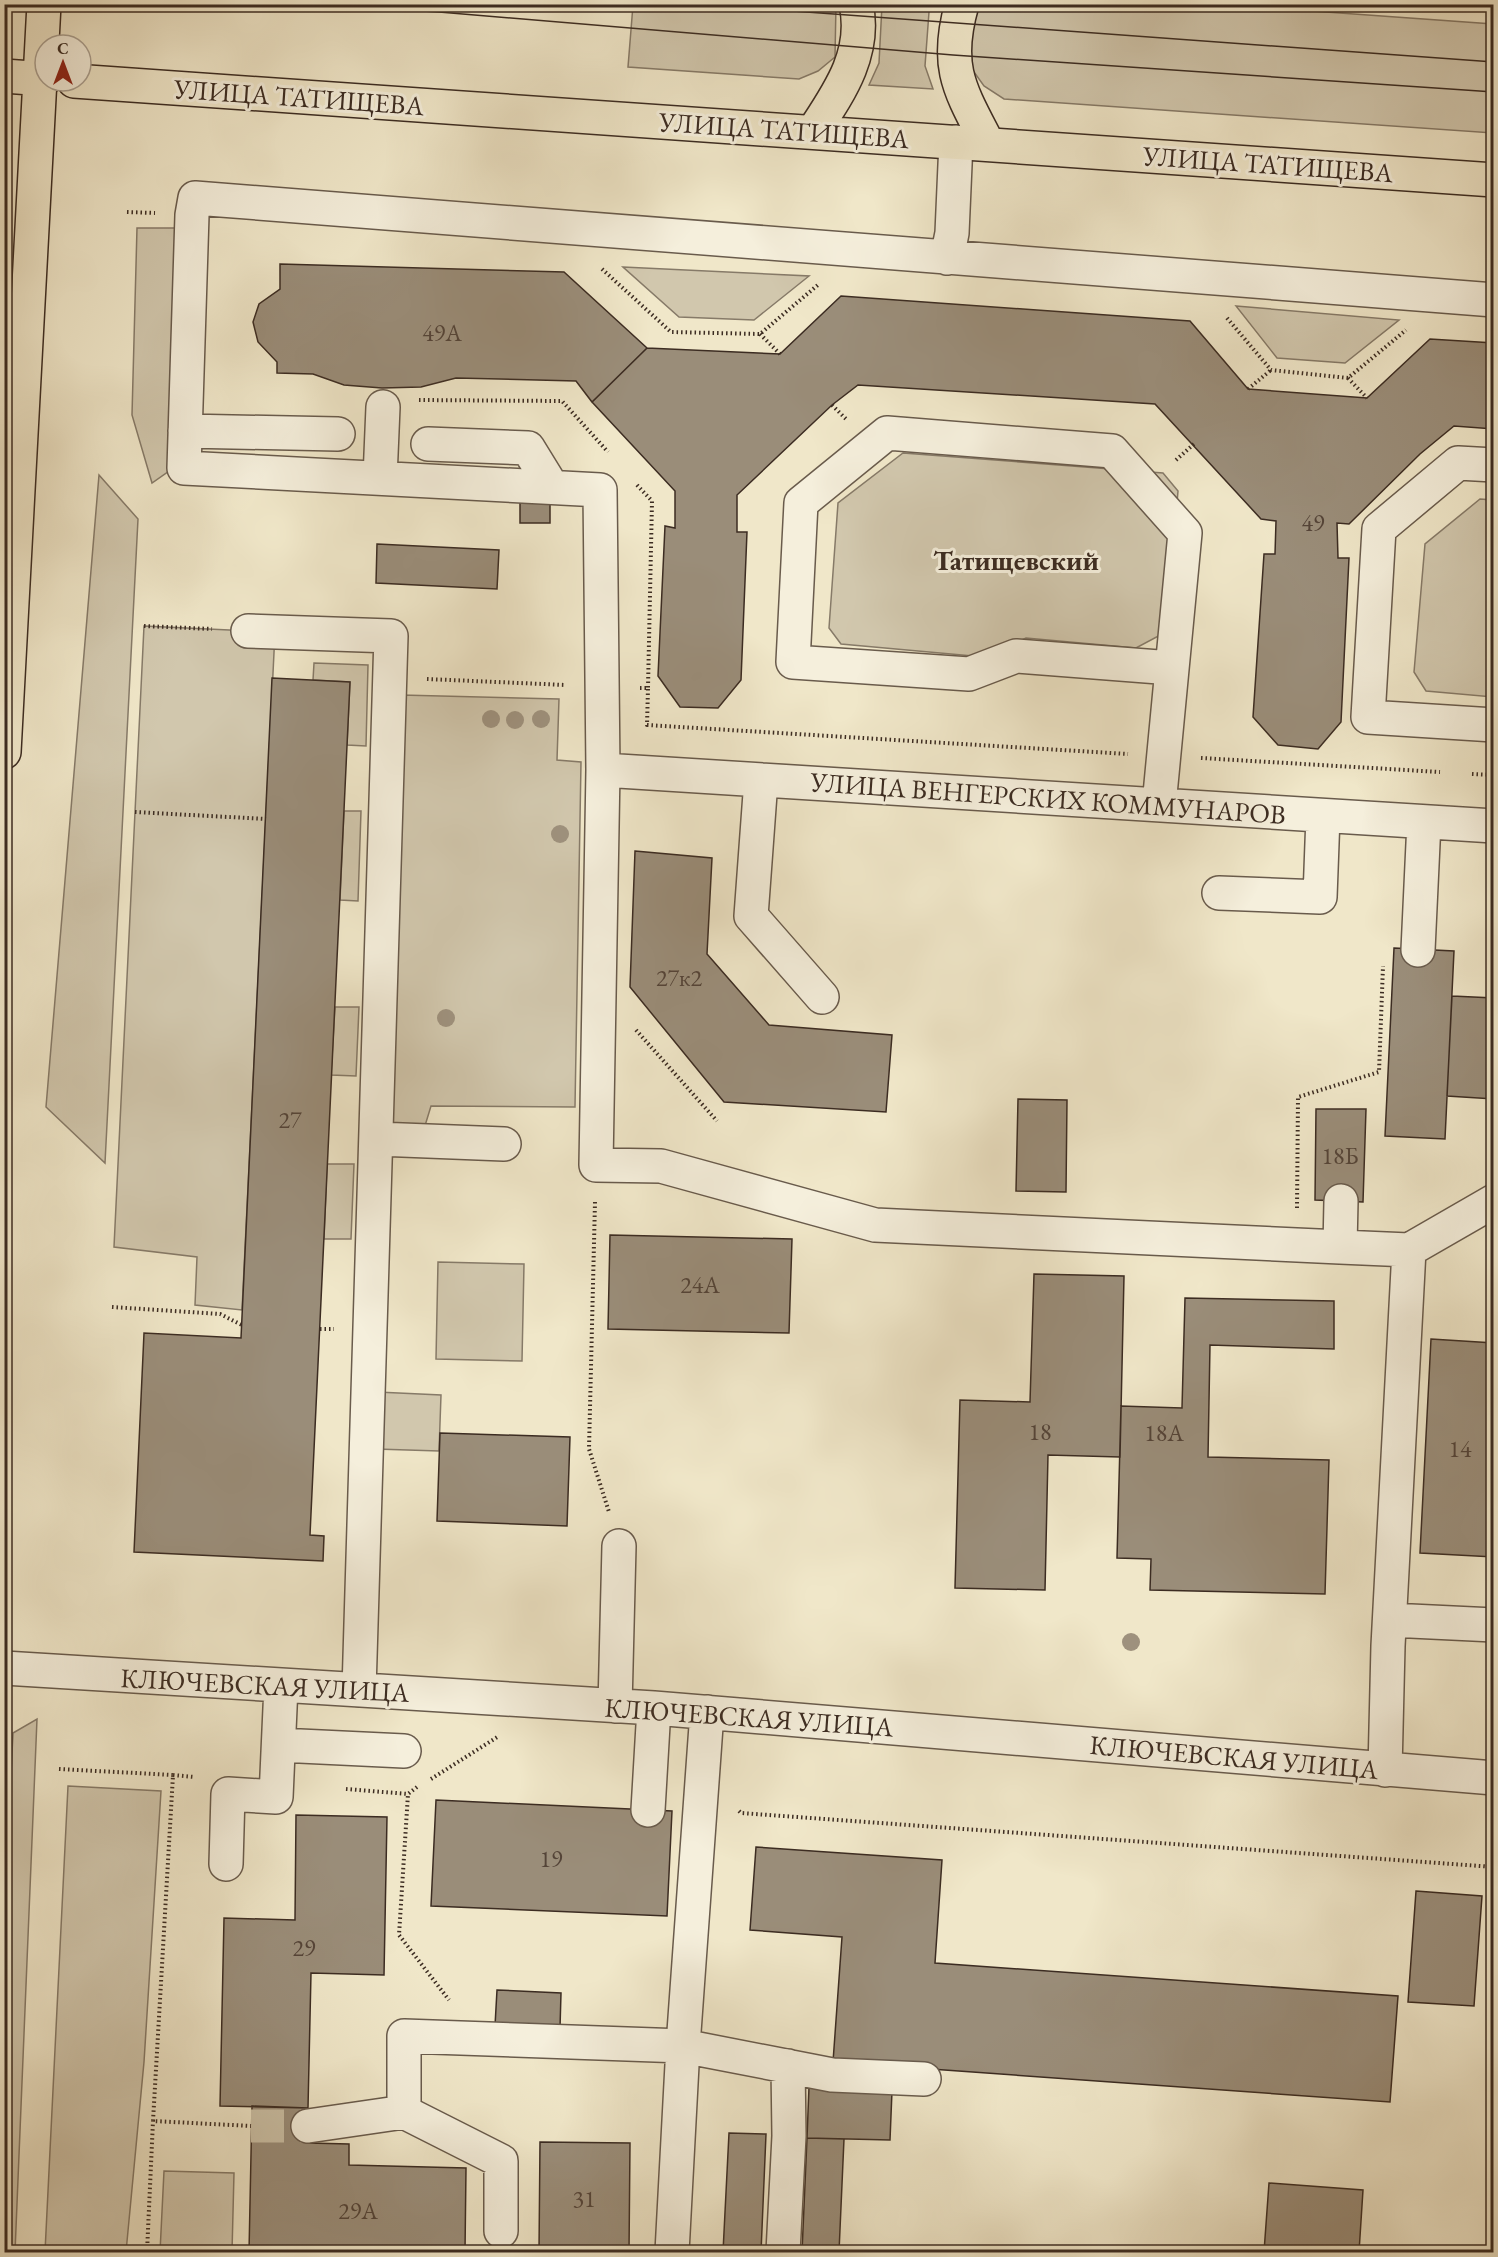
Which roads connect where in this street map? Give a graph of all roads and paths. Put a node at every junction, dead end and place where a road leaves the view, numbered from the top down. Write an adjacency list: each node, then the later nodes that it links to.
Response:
1 (44, 4): 4 (main road)
2 (856, 4): 9 (main road)
3 (962, 4): 10 (main road)
4 (44, 33)
5 (4, 76): 6 (main road)
6 (33, 78)
7 (93, 82): 9 (main road, УЛИЦА ТАТИЩЕВА)
8 (42, 93): 42 (main road)
9 (813, 132): 10 (main road, УЛИЦА ТАТИЩЕВА)
10 (972, 143): 11 (main road, УЛИЦА ТАТИЩЕВА); 12 (street)
11 (1494, 180)
12 (948, 258): 15 (street); 26 (street)
13 (597, 265): 18 (path)
14 (820, 283): 18 (path)
15 (1494, 300)
16 (1222, 313): 20 (path)
17 (1410, 327): 21 (path)
18 (760, 334): 19 (path)
19 (780, 354)
20 (1272, 370): 21 (path); 22 (path)
21 (1348, 378): 23 (path)
22 (1248, 389)
23 (1367, 398)
24 (562, 401): 25 (path)
25 (397, 403): 32 (street)
26 (185, 431): 27 (street); 32 (street)
27 (338, 434)
28 (428, 444): 33 (street)
29 (1194, 444): 30 (path)
30 (1176, 460)
31 (1494, 465): 40 (street)
32 (380, 478): 33 (street)
33 (552, 487): 39 (street)
34 (144, 626): 35 (path)
35 (194, 628)
36 (248, 631): 57 (street)
37 (1172, 668): 37 (street); 47 (street)
38 (559, 684): 39 (path)
39 (603, 687): 41 (path); 43 (street)
40 (1494, 726)
41 (831, 736)
42 (4, 752)
43 (603, 770): 46 (street, УЛИЦА ВЕНГЕРСКИХ КОММУНАРОВ); 59 (street)
44 (1472, 774): 45 (path)
45 (1494, 775)
46 (761, 780): 47 (street, УЛИЦА ВЕНГЕРСКИХ КОММУНАРОВ); 56 (street)
47 (1159, 805): 49 (street, УЛИЦА ВЕНГЕРСКИХ КОММУНАРОВ)
48 (135, 812): 50 (path)
49 (1323, 816): 51 (street, УЛИЦА ВЕНГЕРСКИХ КОММУНАРОВ); 53 (street)
50 (266, 819)
51 (1424, 822): 52 (street, УЛИЦА ВЕНГЕРСКИХ КОММУНАРОВ); 54 (street)
52 (1494, 826)
53 (1219, 893)
54 (1418, 950)
55 (1383, 955): 62 (path)
56 (822, 996)
57 (377, 1139): 58 (street); 72 (street)
58 (504, 1144)
59 (596, 1165): 63 (street); 67 (path)
60 (1341, 1201): 63 (street)
61 (1494, 1201): 64 (street)
62 (1297, 1218)
63 (1340, 1247): 64 (street)
64 (1409, 1250): 68 (street)
65 (111, 1307): 66 (path)
66 (242, 1325)
67 (620, 1546): 73 (street)
68 (1390, 1620): 69 (street); 80 (street)
69 (1494, 1624)
70 (4, 1668): 71 (street, КЛЮЧЕВСКАЯ УЛИЦА)
71 (281, 1686): 72 (street, КЛЮЧЕВСКАЯ УЛИЦА); 77 (street)
72 (359, 1690): 73 (street, КЛЮЧЕВСКАЯ УЛИЦА)
73 (615, 1706): 74 (street, КЛЮЧЕВСКАЯ УЛИЦА)
74 (654, 1708): 75 (street, КЛЮЧЕВСКАЯ УЛИЦА); 82 (street)
75 (707, 1712): 80 (street, КЛЮЧЕВСКАЯ УЛИЦА); 87 (street)
76 (501, 1735): 86 (path)
77 (279, 1745): 78 (street); 84 (street)
78 (404, 1751)
79 (58, 1769): 91 (path)
80 (1385, 1770): 81 (street, КЛЮЧЕВСКАЯ УЛИЦА)
81 (1494, 1778)
82 (648, 1810)
83 (741, 1813): 85 (path)
84 (226, 1864)
85 (1494, 1867)
86 (479, 2038): 87 (street); 90 (street)
87 (683, 2046): 88 (street); 96 (street)
88 (788, 2066): 89 (street); 97 (street)
89 (924, 2079)
90 (404, 2112): 93 (street); 94 (street)
91 (153, 2121): 92 (path); 95 (path)
92 (251, 2126)
93 (308, 2126)
94 (501, 2231)
95 (147, 2253)
96 (672, 2253)
97 (783, 2253)

